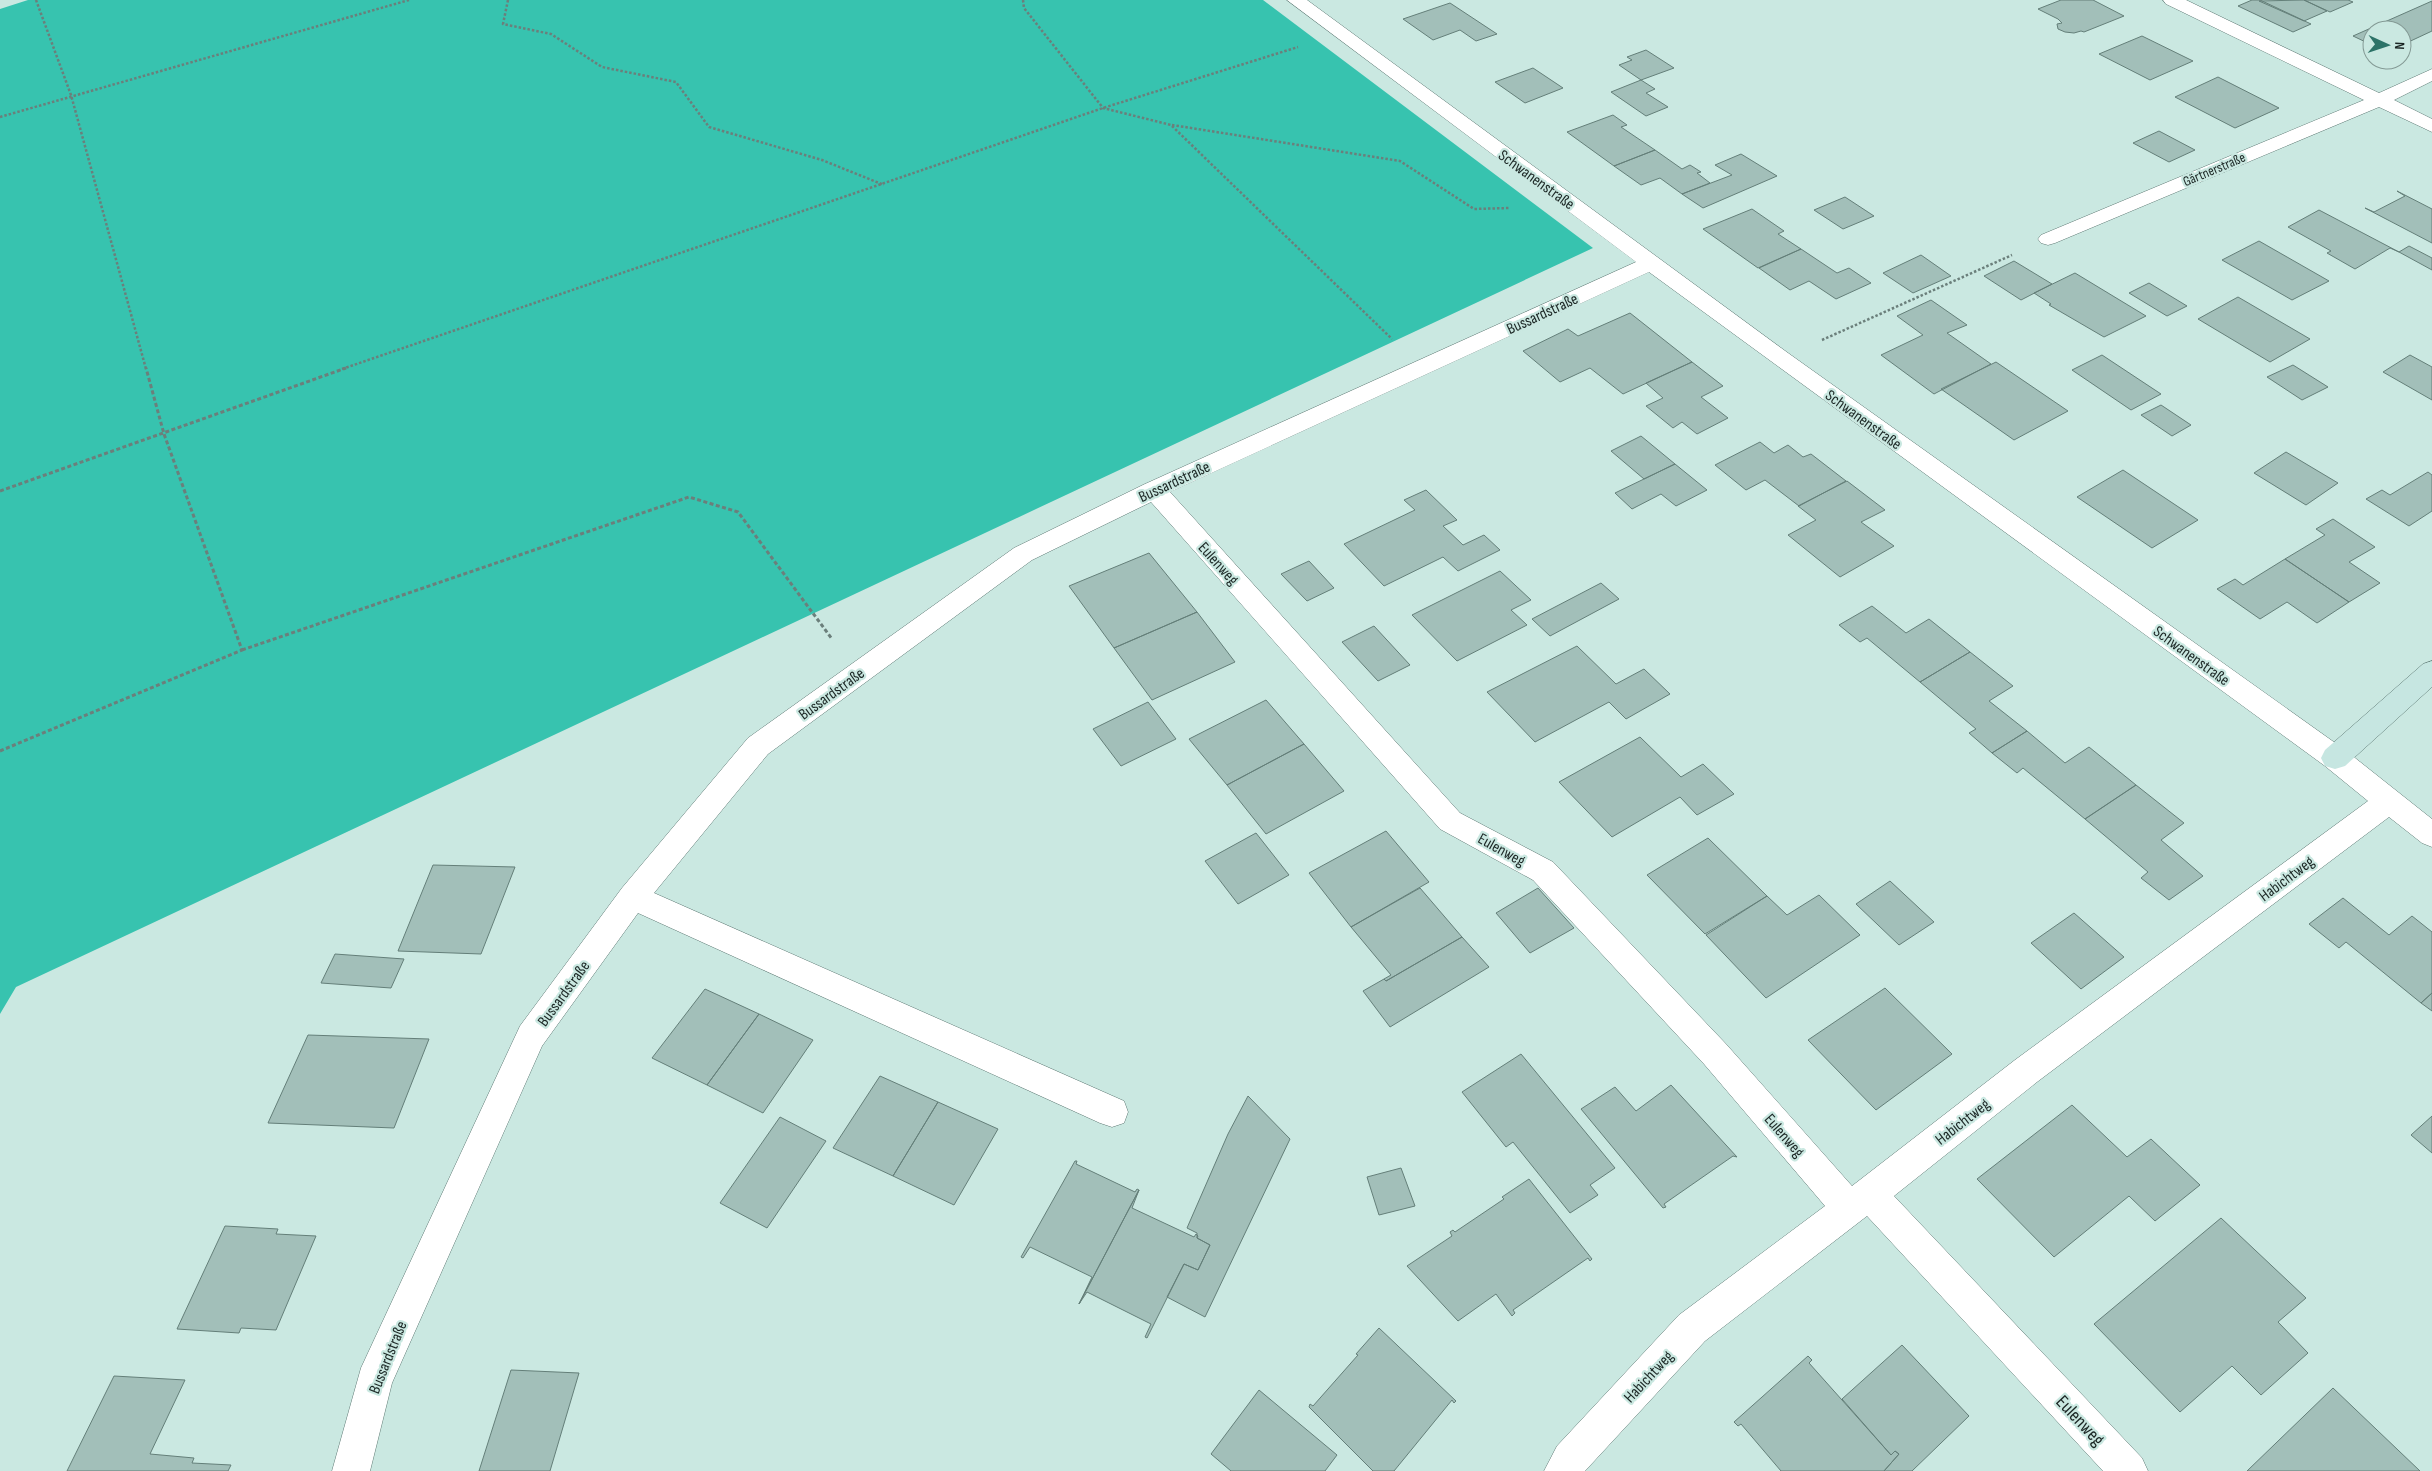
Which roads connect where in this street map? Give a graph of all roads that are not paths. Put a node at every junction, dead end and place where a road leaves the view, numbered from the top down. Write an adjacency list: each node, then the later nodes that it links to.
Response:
1 (1296, 0): 7 (street, Schwanenstraße)
2 (2172, 0): 4 (street)
3 (2432, 74): 4 (street, Gärtnerstraße)
4 (2380, 100): 5 (street); 6 (street, Gärtnerstraße)
5 (2432, 126)
6 (2048, 238)
7 (1651, 263): 8 (street, Bussardstraße); 10 (street, Schwanenstraße)
8 (1154, 490): 13 (street, Bussardstraße); 15 (street, Eulenweg)
9 (2432, 672): 10 (street)
10 (2336, 758): 11 (street, Schwanenstraße)
11 (2389, 801): 12 (street, Schwanenstraße); 15 (street, Habichtweg)
12 (2432, 835)
13 (633, 897): 14 (street); 17 (street, Bussardstraße)
14 (1112, 1112)
15 (1859, 1202): 16 (street, Habichtweg); 18 (street, Eulenweg)
16 (1571, 1467)
17 (351, 1471)
18 (2129, 1471)

